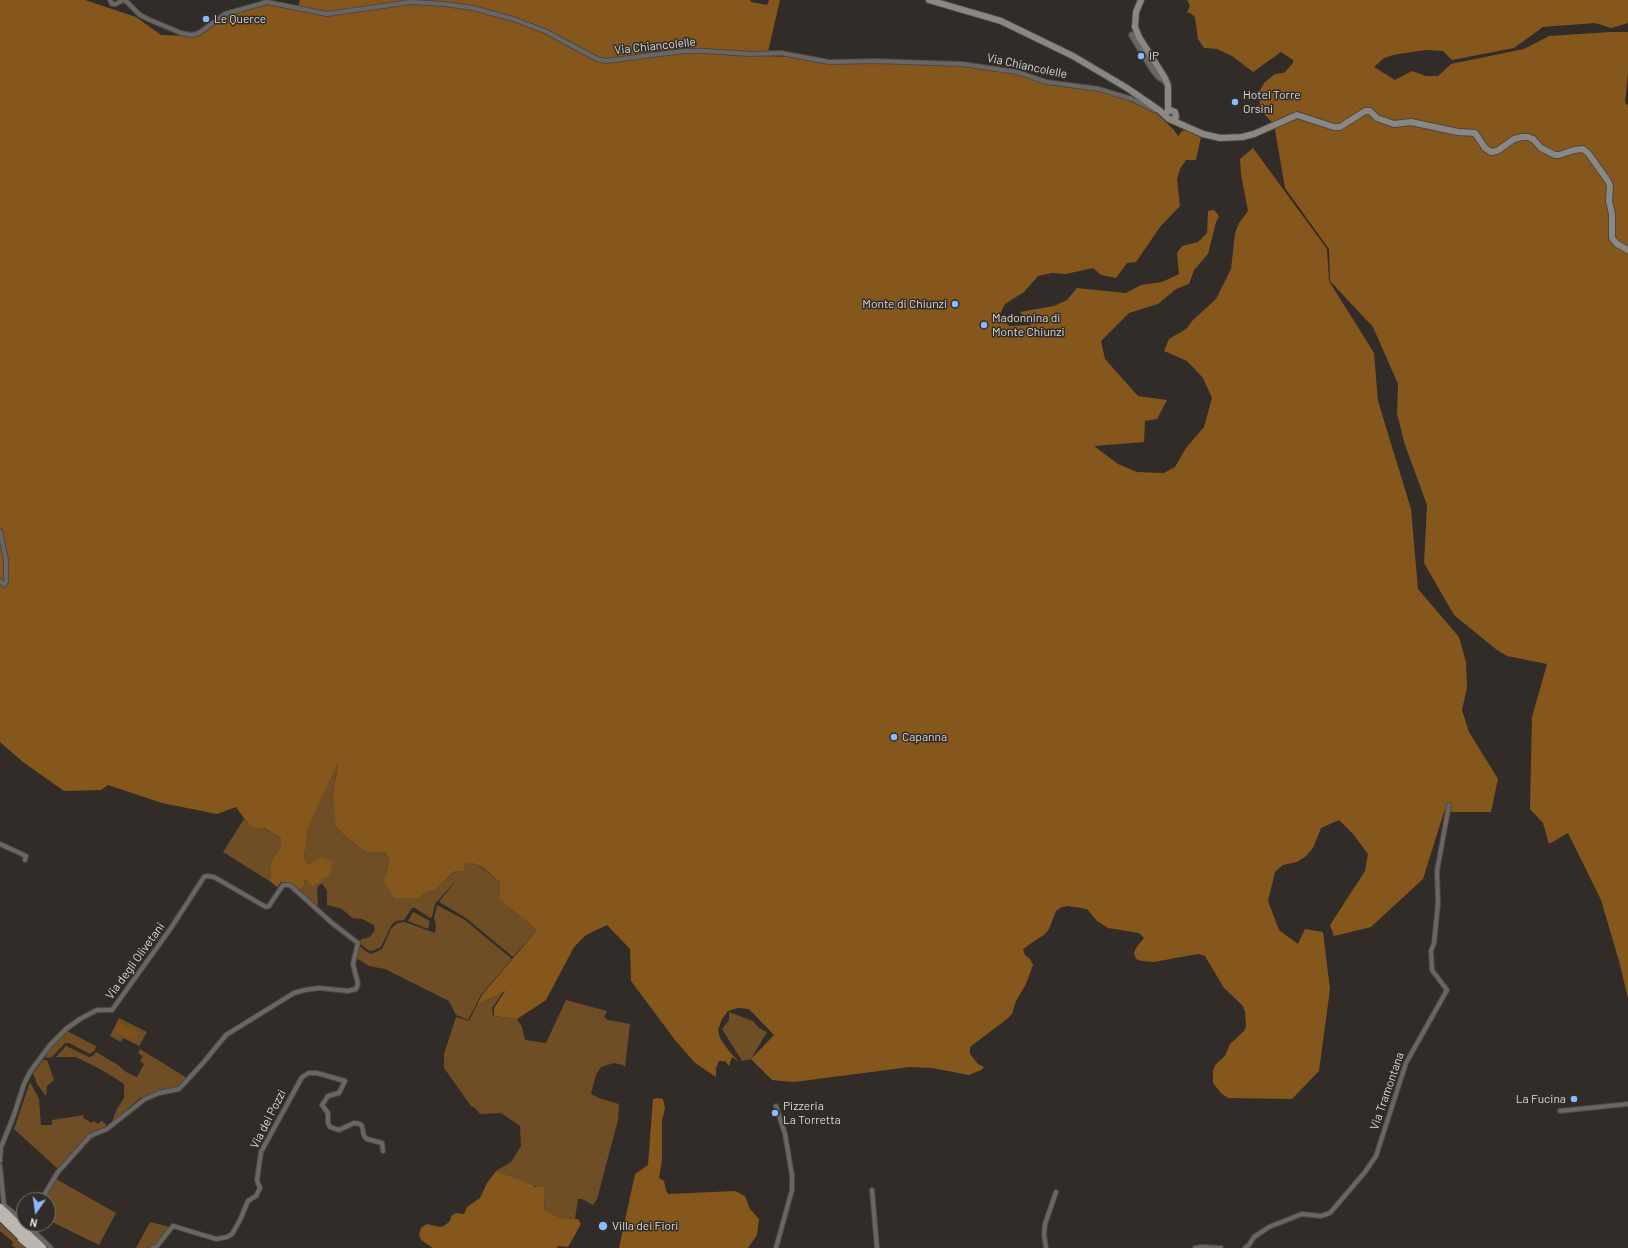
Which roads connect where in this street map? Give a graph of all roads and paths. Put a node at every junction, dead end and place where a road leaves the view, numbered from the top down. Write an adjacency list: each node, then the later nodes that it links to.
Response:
1 (110, 0): 7 (street, Via Chiancolelle)
2 (928, 0): 7 (main road)
3 (1141, 0): 5 (main road)
4 (1132, 35): 5 (street)
5 (1166, 82): 6 (main road)
6 (1168, 94): 8 (main road); 9 (main road)
7 (1158, 109): 8 (main road)
8 (1167, 112): 9 (main road); 9 (main road)
9 (1175, 116): 10 (main road)
10 (1628, 250)
11 (0, 531): 12 (street)
12 (0, 581)
13 (1449, 806): 39 (street, Via Tramontana)
14 (0, 844): 15 (street)
15 (25, 860)
16 (1628, 1104): 18 (street)
17 (776, 1106): 34 (street)
18 (1560, 1111)
19 (383, 1151): 33 (street, Via dei Pozzi)
20 (0, 1161): 23 (street, Via degli Olivetani)
21 (0, 1166): 25 (street)
22 (872, 1190): 35 (street)
23 (46, 1192)
24 (1056, 1192): 36 (street)
25 (3, 1207): 27 (street); 31 (highway)
26 (0, 1216): 30 (highway)
27 (16, 1216)
28 (0, 1221): 30 (highway)
29 (35, 1232): 32 (street)
30 (34, 1248)
31 (42, 1248)
32 (52, 1248)
33 (152, 1248)
34 (776, 1248)
35 (878, 1248)
36 (1046, 1248)
37 (1195, 1248): 38 (street)
38 (1221, 1248)
39 (1244, 1248)

